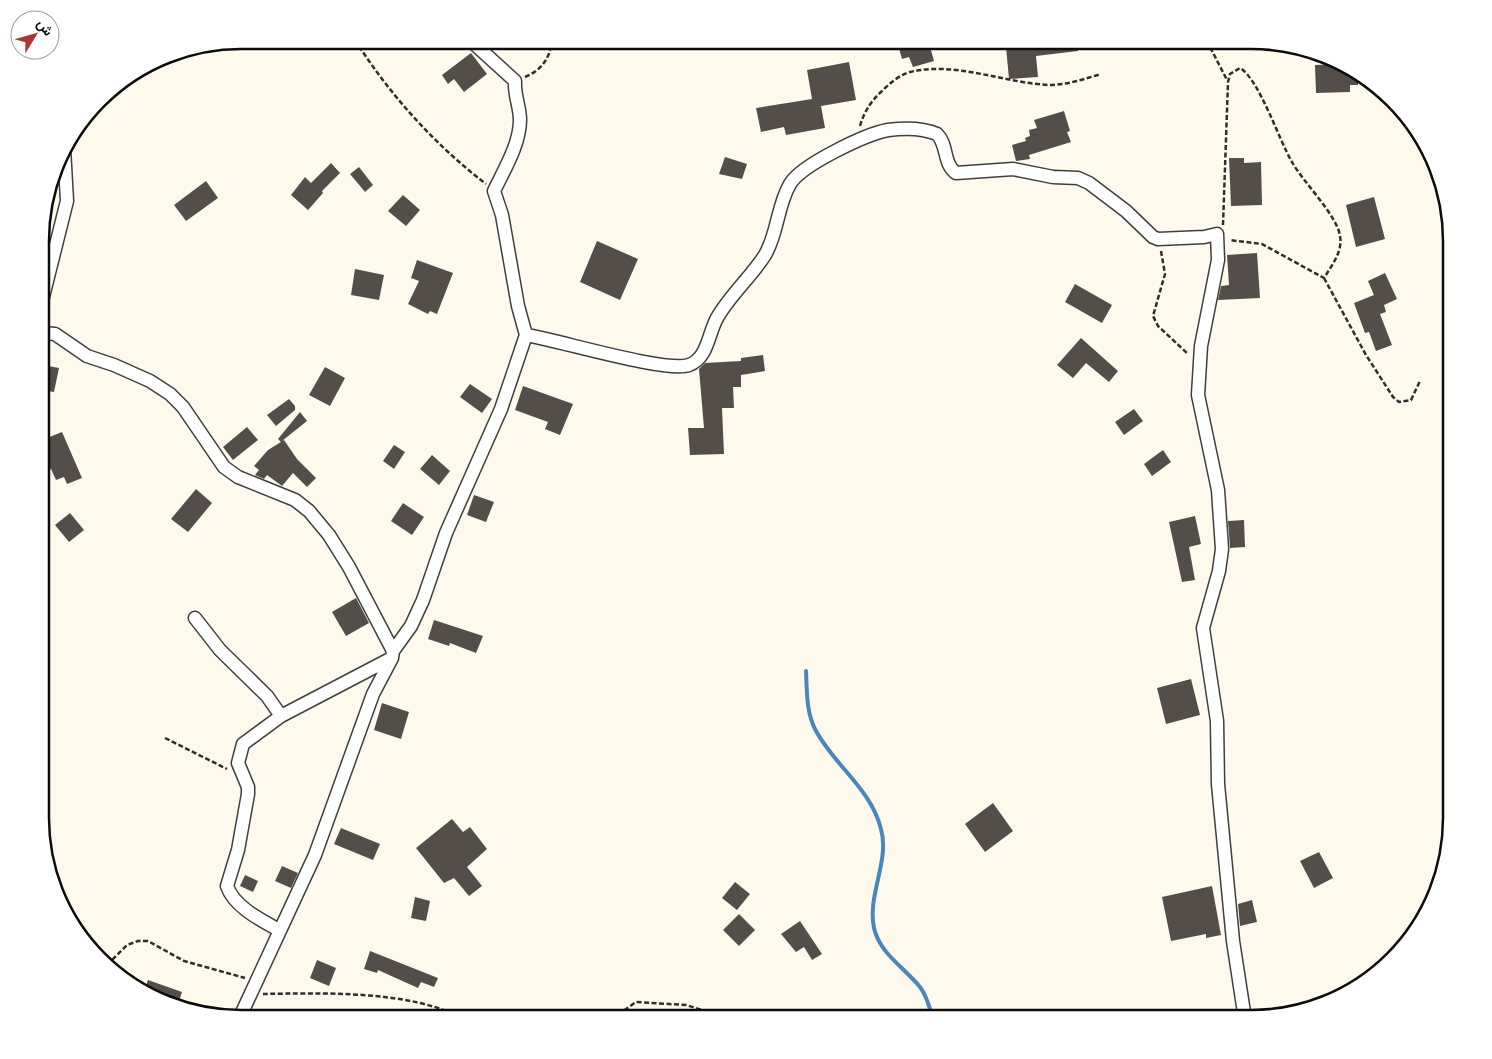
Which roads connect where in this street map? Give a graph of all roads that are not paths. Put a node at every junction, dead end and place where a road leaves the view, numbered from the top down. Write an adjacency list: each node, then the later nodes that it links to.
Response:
1 (480, 49): 5 (street)
2 (65, 164): 3 (street)
3 (49, 274)
4 (49, 334): 7 (street)
5 (526, 335): 7 (street); 11 (street)
6 (196, 618): 8 (street)
7 (392, 655): 8 (street); 9 (street)
8 (281, 716): 9 (street)
9 (279, 930): 10 (street)
10 (243, 1010)
11 (1244, 1010)

